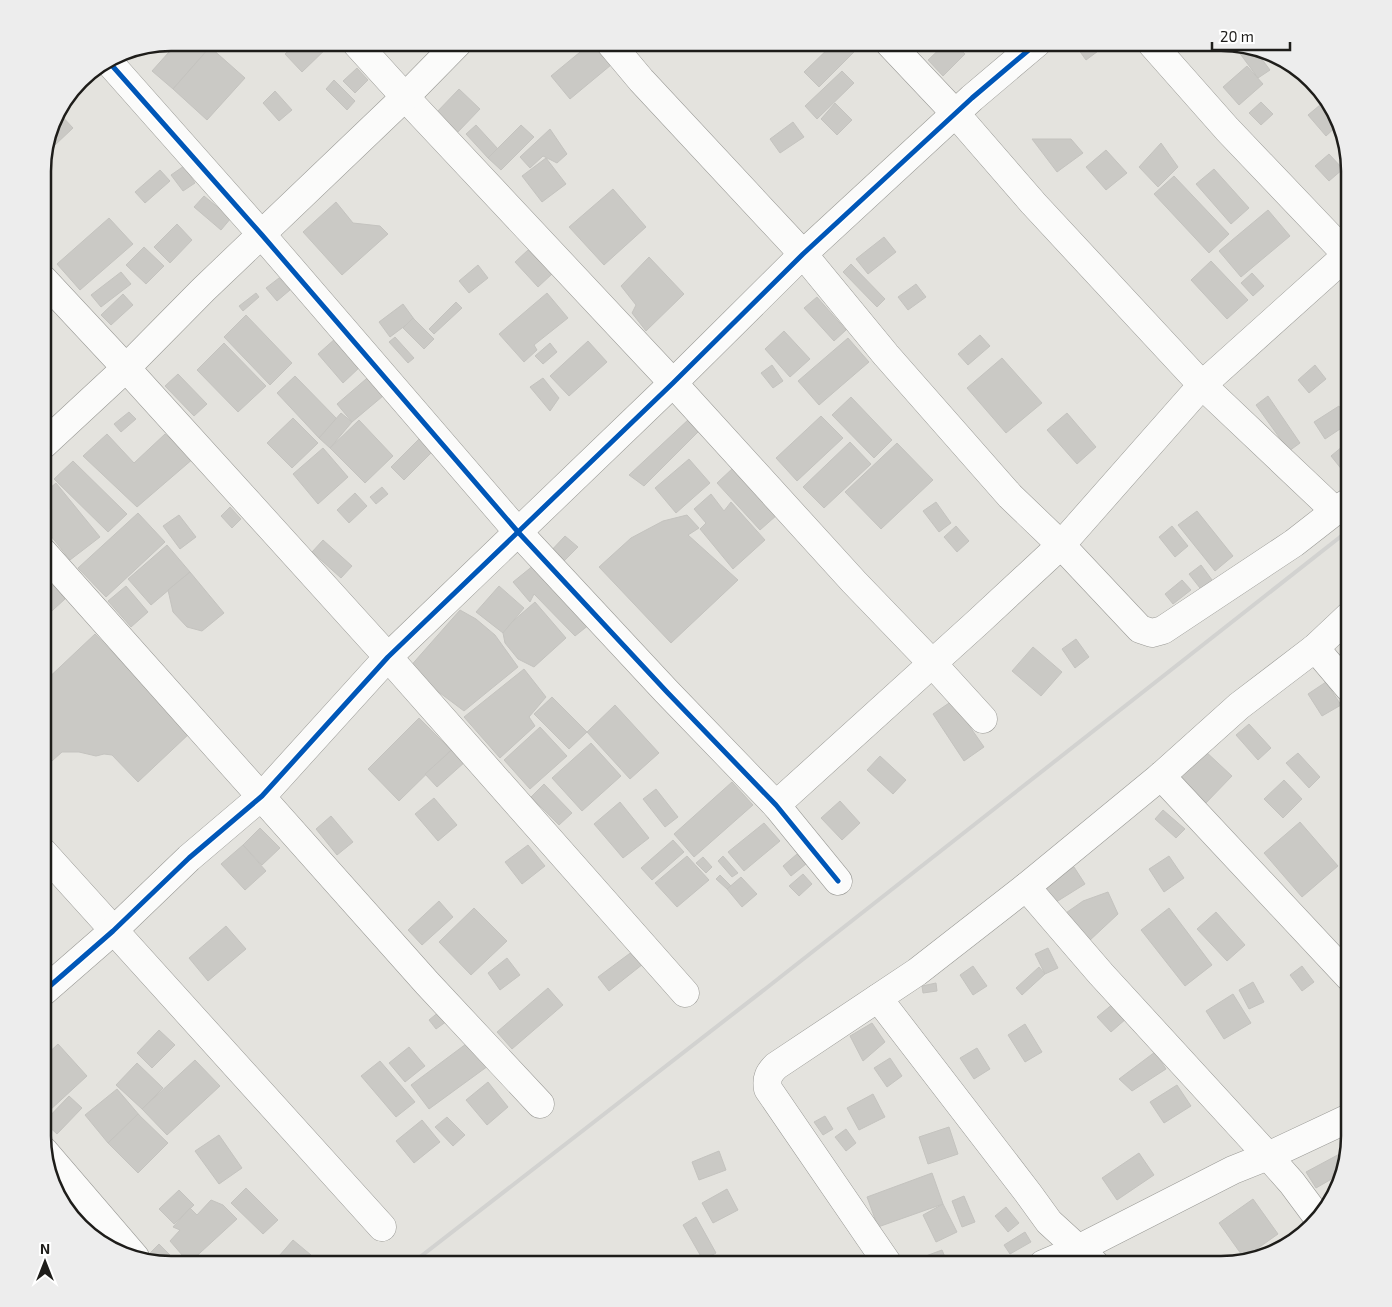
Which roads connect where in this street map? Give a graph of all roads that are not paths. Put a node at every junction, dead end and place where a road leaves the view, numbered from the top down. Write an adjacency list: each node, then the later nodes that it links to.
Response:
1 (364, 51): 8 (street)
2 (450, 51): 8 (street)
3 (617, 51): 12 (street)
4 (897, 51): 9 (street)
5 (1028, 51): 9 (street)
6 (1158, 51): 11 (street)
7 (113, 67): 10 (street)
8 (405, 97): 10 (street); 16 (street)
9 (955, 113): 12 (street); 17 (street)
10 (262, 235): 15 (street); 21 (street)
11 (1340, 247)
12 (803, 254): 16 (street); 22 (street)
13 (1340, 262): 17 (street)
14 (52, 289): 15 (street)
15 (126, 368): 18 (street); 26 (street)
16 (673, 383): 21 (street); 27 (street)
17 (1202, 385): 19 (street); 22 (street)
18 (52, 437)
19 (1340, 505)
20 (1340, 507): 22 (street)
21 (518, 532): 26 (street); 32 (street)
22 (1061, 545): 27 (street)
23 (52, 562): 31 (street)
24 (1340, 624): 25 (street)
25 (1315, 648): 28 (street); 30 (street)
26 (388, 657): 31 (street); 39 (street)
27 (932, 663): 29 (street); 32 (street)
28 (1341, 678)
29 (983, 719)
30 (1161, 776): 35 (street); 37 (street)
31 (262, 796): 36 (street); 41 (street)
32 (776, 805): 34 (street)
33 (52, 862): 36 (street)
34 (838, 881)
35 (1026, 887): 40 (street); 43 (street)
36 (113, 931): 38 (street); 46 (street)
37 (1341, 967)
38 (52, 984)
39 (685, 993)
40 (878, 998): 48 (street); 49 (street)
41 (540, 1104)
42 (1341, 1122): 43 (street)
43 (1268, 1156): 45 (street); 50 (street)
44 (55, 1163): 47 (street)
45 (1313, 1212)
46 (382, 1227)
47 (128, 1248)
48 (883, 1256)
49 (1086, 1256)
50 (1089, 1256)

